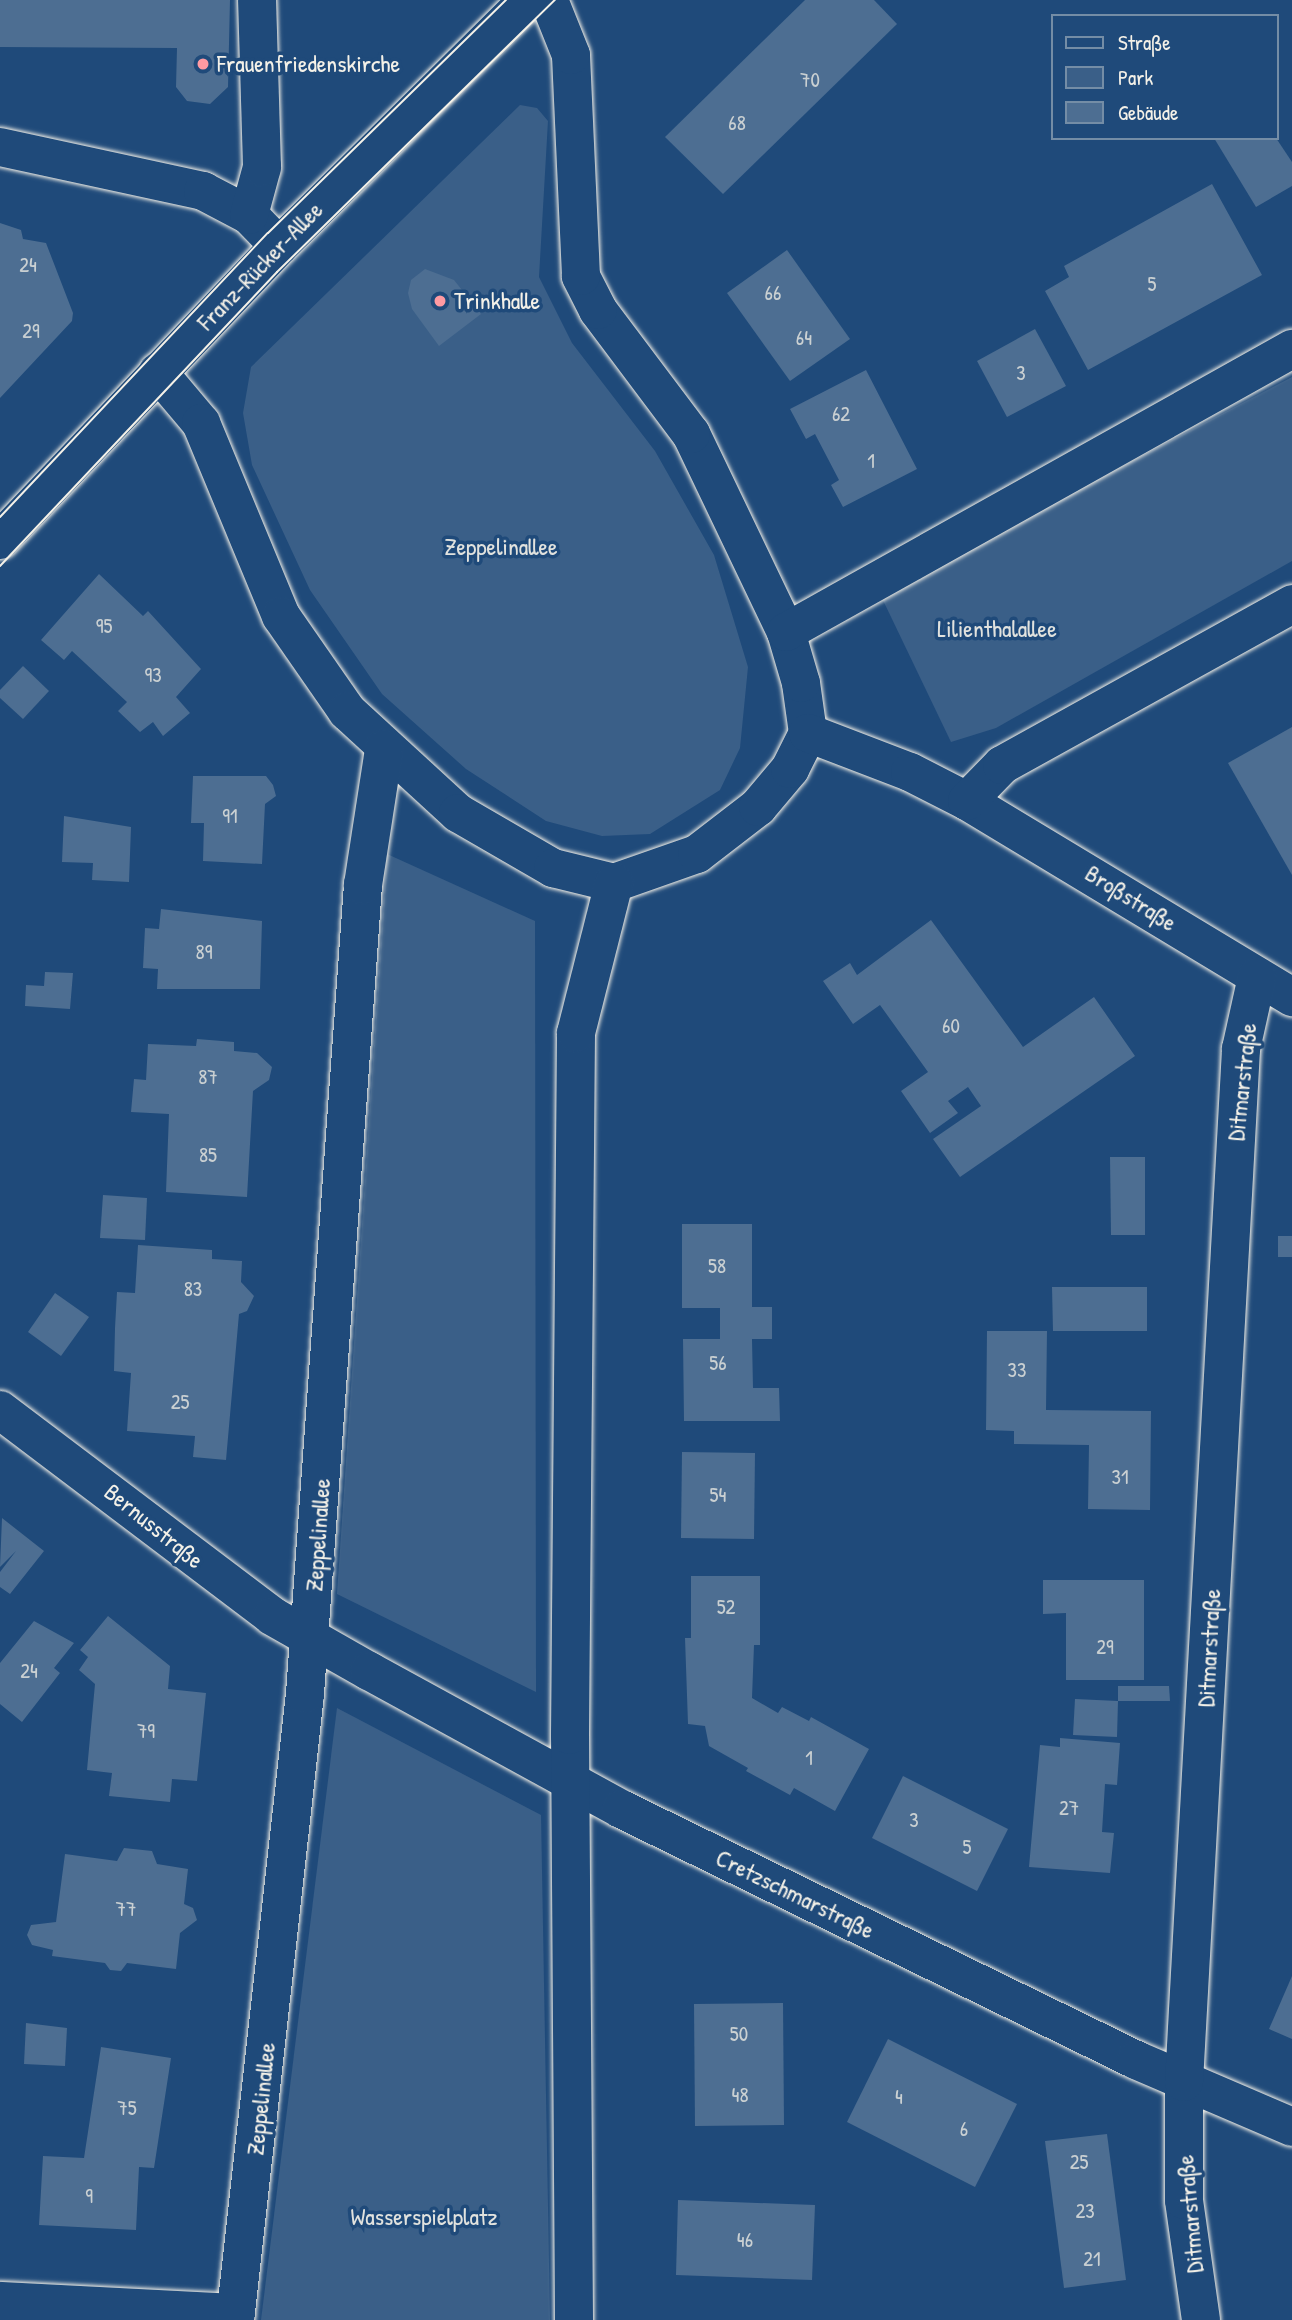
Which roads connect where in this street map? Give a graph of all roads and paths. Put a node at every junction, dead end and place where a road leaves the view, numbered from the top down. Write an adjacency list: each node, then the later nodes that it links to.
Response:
1 (257, 0): 5 (street)
2 (527, 0): 6 (street, Franz-Rücker-Allee)
3 (549, 0): 11 (street)
4 (0, 148): 5 (street)
5 (249, 215): 6 (street)
6 (279, 246): 8 (street, Franz-Rücker-Allee)
7 (1292, 349): 11 (street)
8 (158, 372): 9 (street, Franz-Rücker-Allee); 13 (street)
9 (0, 540)
10 (1292, 604): 14 (street)
11 (786, 632): 12 (street)
12 (807, 733): 14 (street); 15 (street)
13 (384, 750): 15 (street); 19 (street, Zeppelinallee)
14 (967, 801): 16 (street, Broßstraße)
15 (614, 883): 20 (street)
16 (1256, 977): 17 (street, Broßstraße); 21 (street, Ditmarstraße)
17 (1292, 998)
18 (0, 1410): 19 (street, Bernusstraße)
19 (310, 1637): 20 (street, Cretzschmarstraße); 24 (street, Zeppelinallee)
20 (572, 1781): 21 (street, Cretzschmarstraße); 25 (street)
21 (1184, 2082): 22 (street, Cretzschmarstraße); 26 (street, Ditmarstraße)
22 (1292, 2127)
23 (0, 2301): 24 (street)
24 (235, 2316)
25 (574, 2320)
26 (1200, 2320)

